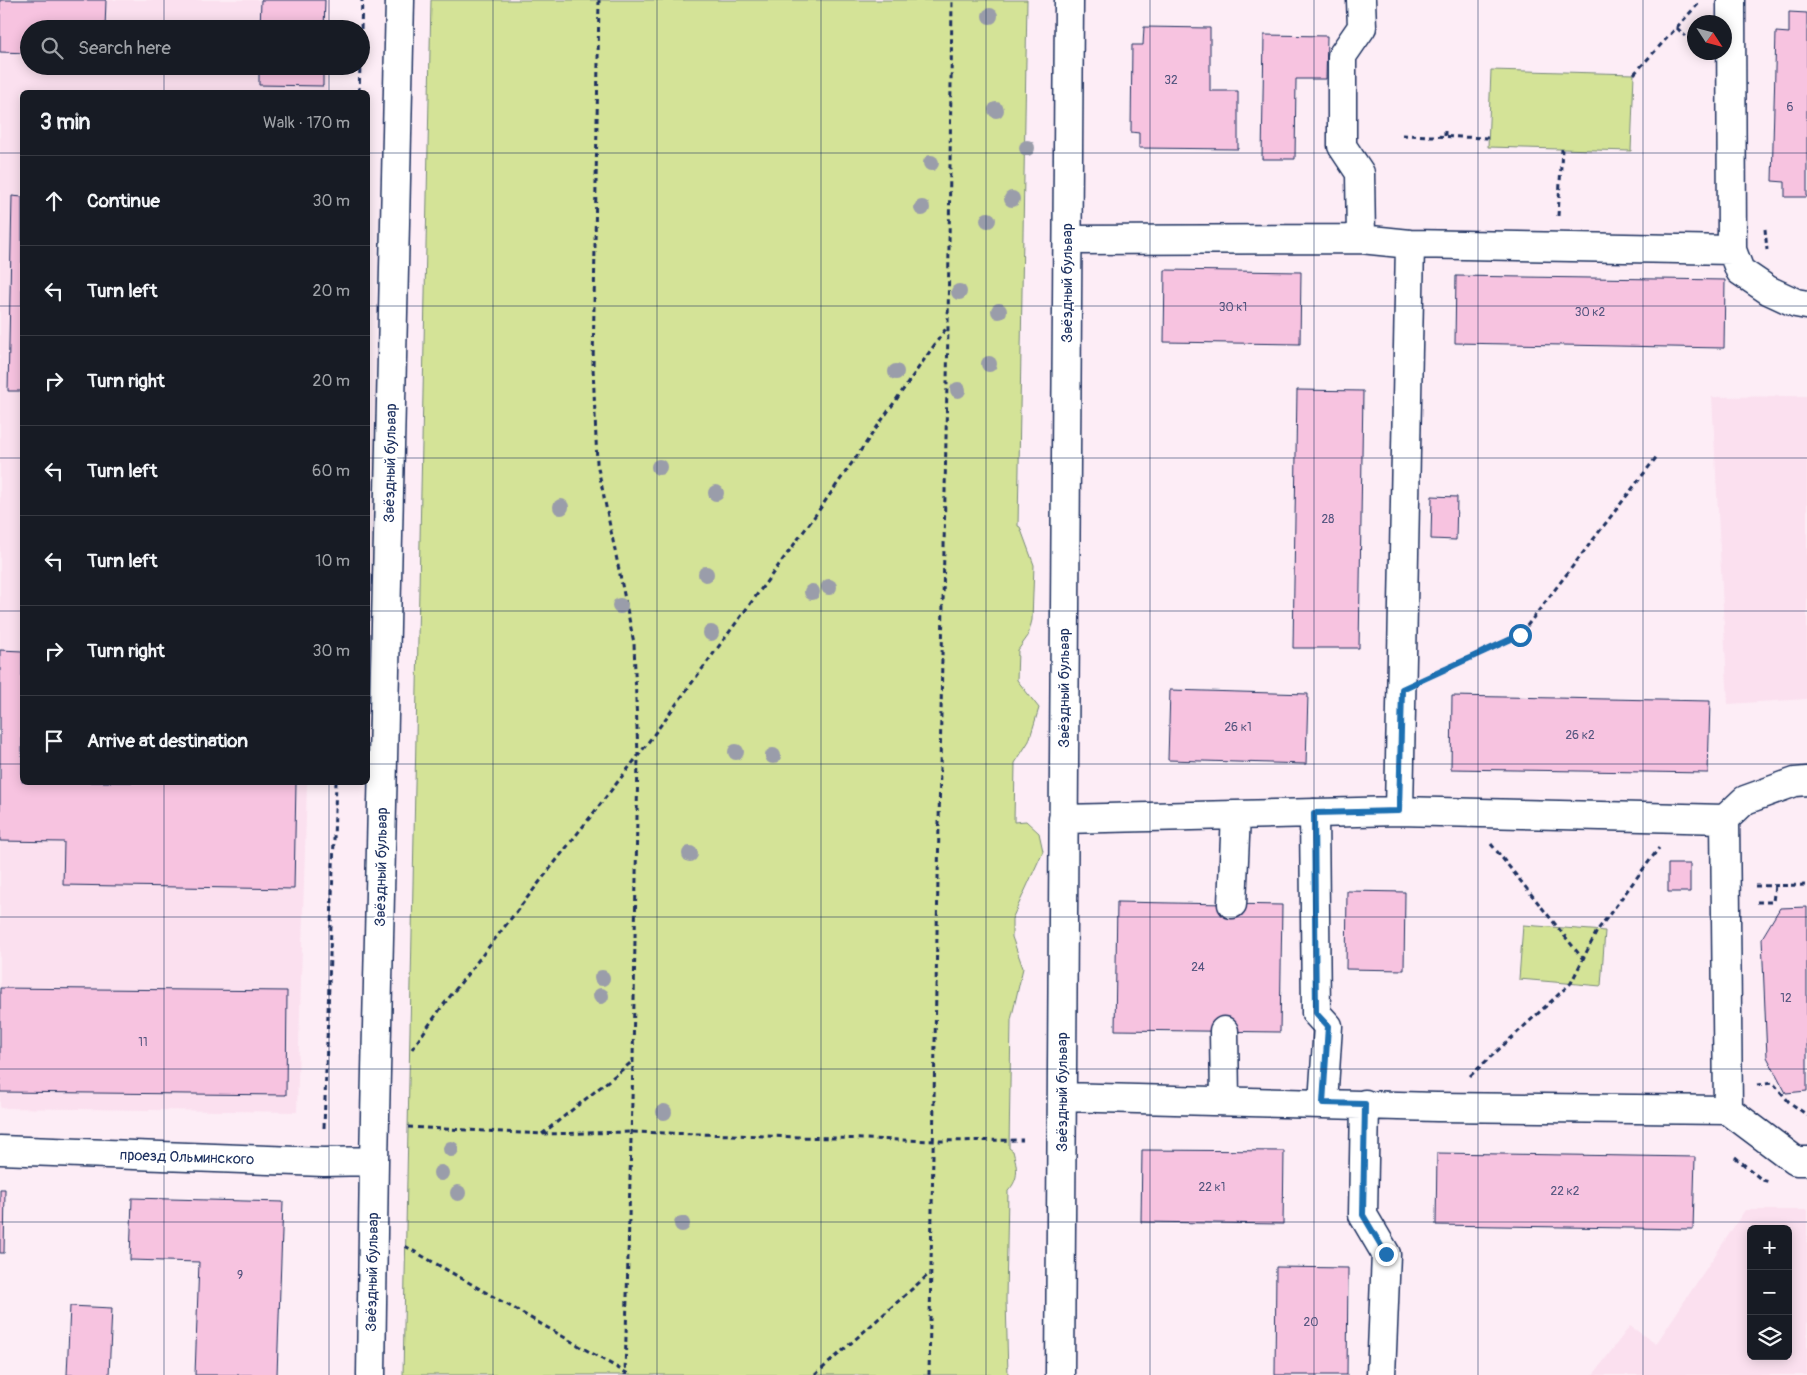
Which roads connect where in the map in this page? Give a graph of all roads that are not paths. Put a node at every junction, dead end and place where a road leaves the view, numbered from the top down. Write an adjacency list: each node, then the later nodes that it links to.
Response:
1 (400, 0): 24 (street, Звёздный бульвар)
2 (1069, 0): 6 (street, Звёздный бульвар)
3 (1362, 0): 5 (street)
4 (1731, 0): 8 (street)
5 (1361, 239): 6 (street); 7 (street)
6 (1068, 240): 14 (street, Звёздный бульвар)
7 (1410, 244): 8 (street); 11 (street)
8 (1732, 250): 9 (street)
9 (1807, 305)
10 (1807, 781): 15 (street)
11 (1399, 811): 12 (street); 15 (street)
12 (1314, 813): 13 (street); 20 (street)
13 (1236, 815): 14 (street); 16 (street)
14 (1063, 819): 18 (street, Звёздный бульвар)
15 (1725, 819): 22 (street)
16 (1232, 904)
17 (1224, 1031): 19 (street)
18 (1062, 1096): 19 (street); 27 (street, Звёздный бульвар)
19 (1225, 1101): 20 (street)
20 (1323, 1103): 21 (street)
21 (1365, 1104): 22 (street); 28 (street)
22 (1728, 1110): 25 (street)
23 (0, 1150): 24 (street, проезд Ольминского)
24 (374, 1161): 26 (street, Звёздный бульвар)
25 (1807, 1161)
26 (371, 1375)
27 (1060, 1375)
28 (1381, 1375)

